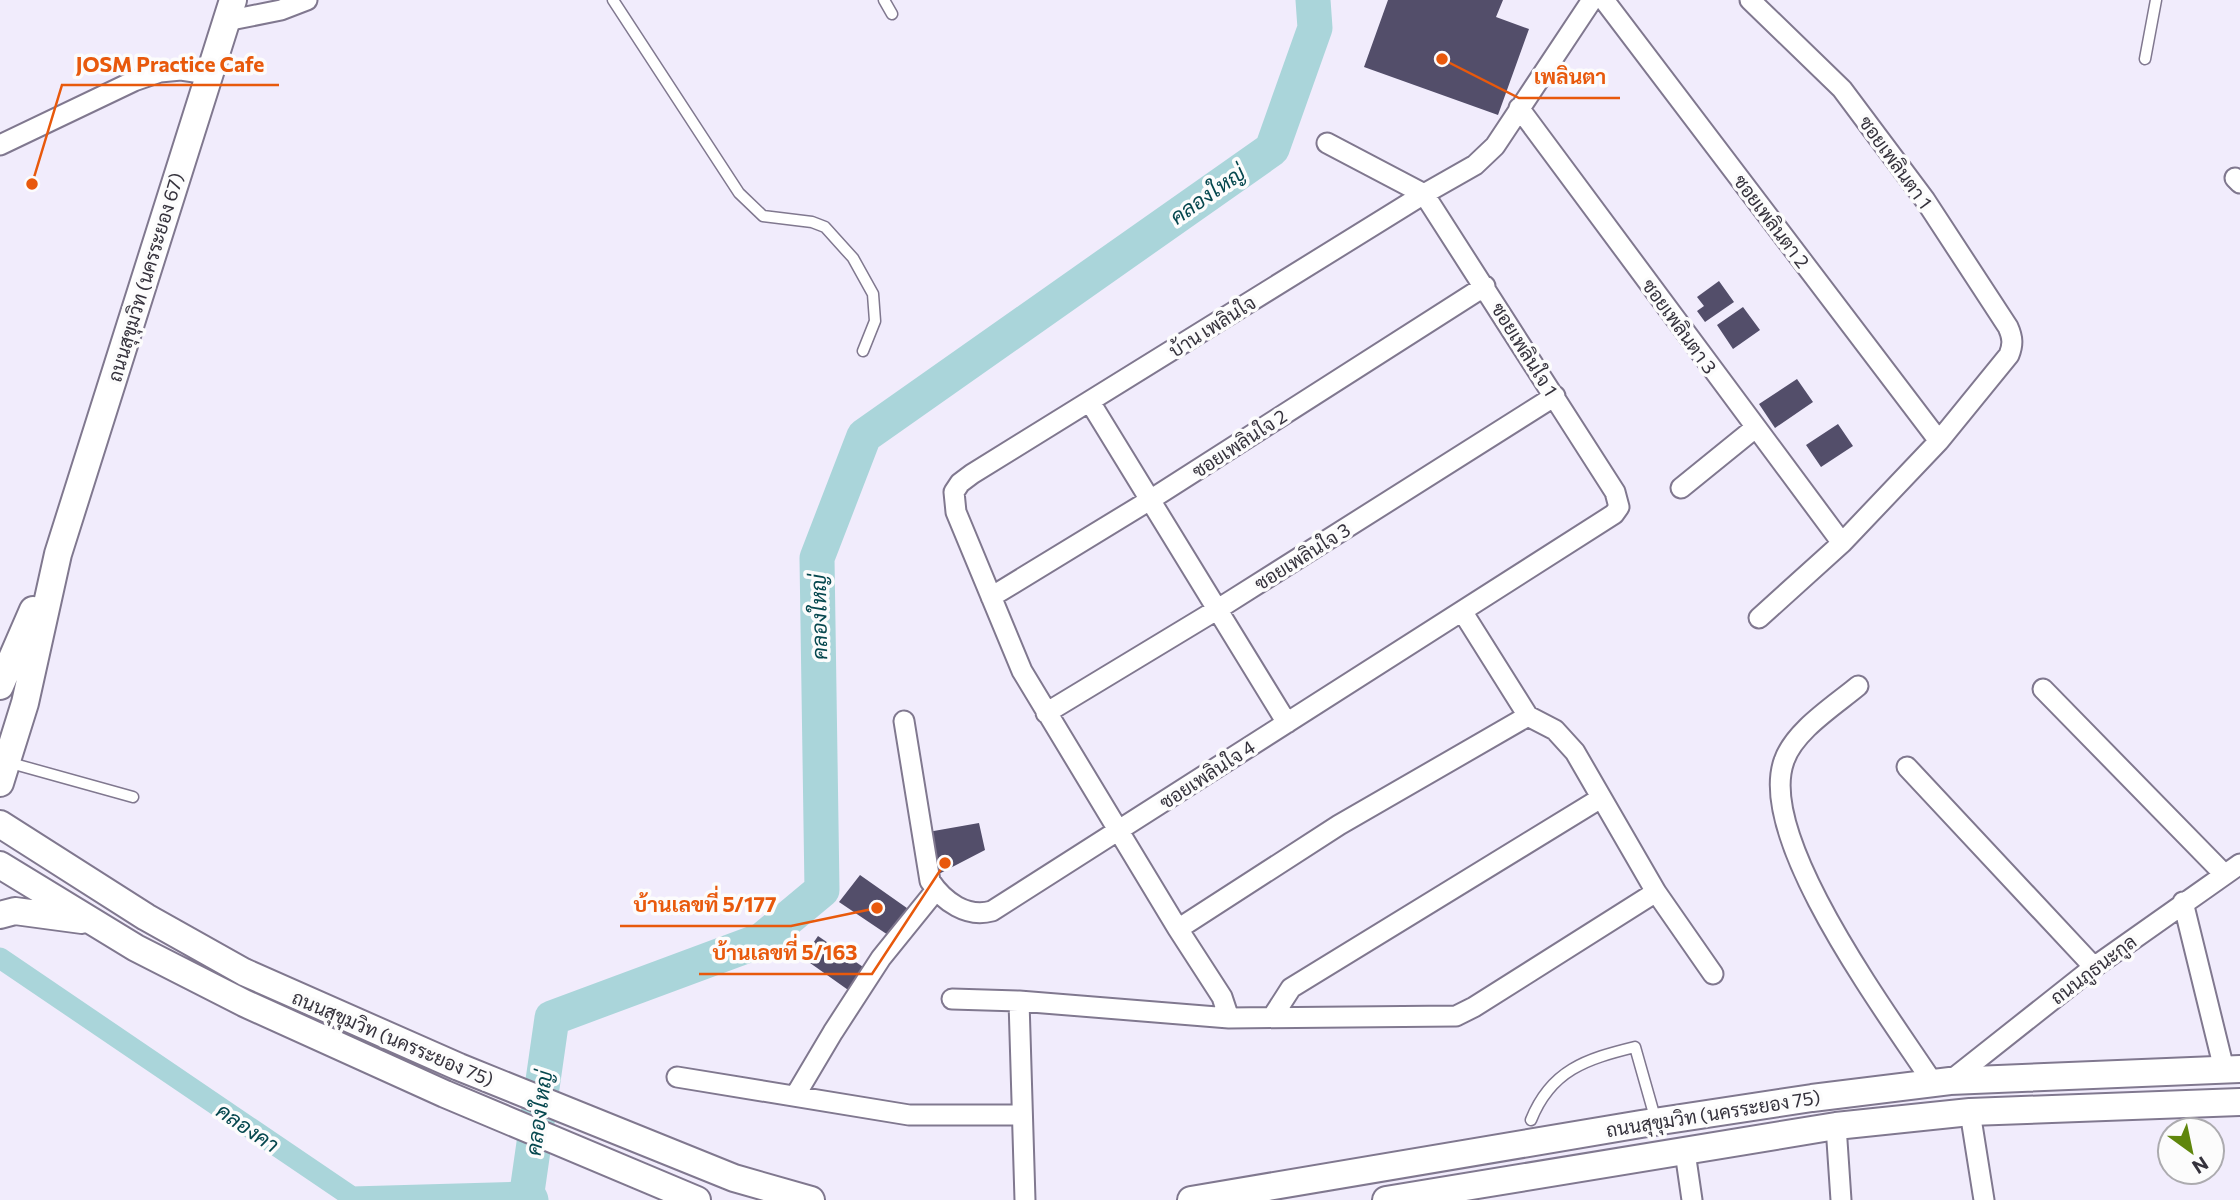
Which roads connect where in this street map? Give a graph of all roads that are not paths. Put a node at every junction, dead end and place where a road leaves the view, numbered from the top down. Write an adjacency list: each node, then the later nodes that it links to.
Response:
1 (307, 0): 8 (street)
2 (613, 0): 17 (lane)
3 (884, 0): 9 (lane)
4 (1592, 0): 12 (street, บ้าน เพลินใจ)
5 (1604, 0): 21 (street, ซอยเพลินตา 2)
6 (1750, 0): 21 (street, ซอยเพลินตา 1)
7 (2156, 0): 10 (lane)
8 (229, 11): 11 (street, ถนนสุขุมวิท (นครระยอง 67))
9 (892, 14)
10 (2145, 59)
11 (208, 74): 14 (street); 26 (street, ถนนสุขุมวิท (นครระยอง 67))
12 (1519, 108): 15 (street, บ้าน เพลินใจ); 20 (street, ซอยเพลินตา 3)
13 (1327, 143): 15 (street)
14 (0, 145)
15 (1424, 194): 16 (street, ซอยเพลินใจ 1); 19 (street, บ้าน เพลินใจ)
16 (1485, 286): 18 (street, ซอยเพลินใจ 1); 23 (street, ซอยเพลินใจ 2)
17 (863, 351)
18 (1555, 396): 24 (street, ซอยเพลินใจ 1); 28 (street, ซอยเพลินใจ 3)
19 (1090, 402): 23 (street); 27 (street, บ้าน เพลินใจ)
20 (1755, 428): 22 (street); 25 (street, ซอยเพลินตา 3)
21 (1939, 441): 25 (street)
22 (1681, 488)
23 (1150, 500): 27 (street, ซอยเพลินใจ 2); 28 (street)
24 (1619, 507): 29 (street, ซอยเพลินใจ 4)
25 (1842, 543): 30 (street)
26 (58, 554): 31 (street, ถนนสุขุมวิท (นครระยอง 67)); 39 (street, ถนนสุขุมวิท (นครระยอง 67))
27 (991, 597): 34 (street)
28 (1218, 609): 34 (street, ซอยเพลินใจ 3); 37 (street)
29 (1462, 611): 35 (street); 37 (street, ซอยเพลินใจ 4)
30 (1759, 618)
31 (0, 686)
32 (1858, 686): 60 (street)
33 (2043, 689): 45 (street)
34 (1046, 713): 43 (street)
35 (1528, 716): 41 (street); 51 (street)
36 (904, 721): 46 (street)
37 (1287, 723): 43 (street, ซอยเพลินใจ 4)
38 (1907, 767): 52 (street)
39 (3, 773): 40 (lane)
40 (133, 797)
41 (1601, 798): 47 (street); 56 (street)
42 (0, 824): 72 (street, ถนนสุขุมวิท (นครระยอง 75))
43 (1119, 831): 46 (street, ซอยเพลินใจ 4); 51 (street)
44 (0, 865): 50 (street, ถนนสุขุมวิท (นครระยอง 75))
45 (2232, 869): 48 (street, ถนนภูธนะกูล)
46 (936, 890): 61 (street)
47 (1656, 892): 53 (street); 56 (street)
48 (2183, 902): 52 (street, ถนนภูธนะกูล); 58 (street)
49 (0, 915): 50 (street)
50 (90, 921): 71 (street, ถนนสุขุมวิท (นครระยอง 75))
51 (1178, 929): 57 (street)
52 (2094, 967): 60 (street, ถนนภูธนะกูล)
53 (1713, 974)
54 (952, 999): 55 (street)
55 (1019, 1001): 57 (street); 64 (street)
56 (1273, 1016): 57 (street)
57 (1228, 1018)
58 (2232, 1069): 60 (street, ถนนสุขุมวิท (นครระยอง 75))
59 (677, 1077): 61 (street)
60 (1942, 1082): 66 (street, ถนนสุขุมวิท (นครระยอง 75))
61 (795, 1096): 64 (street)
62 (2240, 1102): 63 (street, ถนนสุขุมวิท (นครระยอง 75))
63 (1970, 1112): 67 (street, ถนนสุขุมวิท (นครระยอง 75)); 78 (street)
64 (1022, 1115): 73 (street)
65 (1531, 1120): 66 (lane)
66 (1656, 1122): 69 (street, ถนนสุขุมวิท (นครระยอง 75))
67 (1836, 1126): 68 (street, ถนนสุขุมวิท (นครระยอง 75)); 77 (street)
68 (1685, 1152): 70 (street, ถนนสุขุมวิท (นครระยอง 75)); 76 (street)
69 (1378, 1167): 74 (street, ถนนสุขุมวิท (นครระยอง 75)); 75 (street)
70 (1508, 1190): 75 (street, ถนนสุขุมวิท (นครระยอง 75))
71 (697, 1200)
72 (811, 1200)
73 (1025, 1200)
74 (1191, 1200)
75 (1384, 1200)
76 (1692, 1200)
77 (1841, 1200)
78 (1984, 1200)

